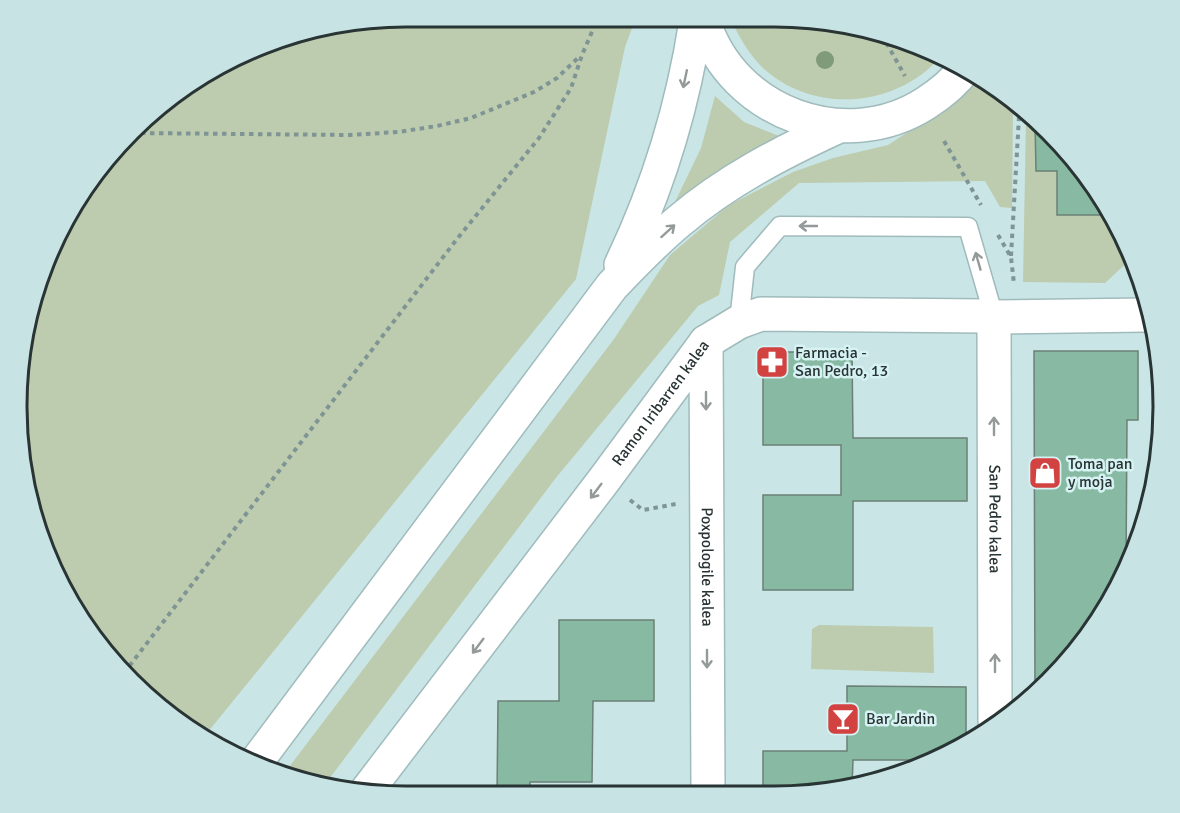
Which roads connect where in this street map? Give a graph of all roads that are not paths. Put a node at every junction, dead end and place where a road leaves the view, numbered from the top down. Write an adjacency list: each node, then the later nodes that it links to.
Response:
1 (695, 27): 5 (street, one-way to 5)
2 (706, 27): 4 (street)
3 (959, 76): 4 (street)
4 (839, 126): 5 (street, one-way to 4)
5 (612, 286): 11 (street)
6 (1142, 315): 7 (street, Ramon Iribarren kalea)
7 (994, 317): 8 (street, Ramon Iribarren kalea); 8 (lane, one-way to 8); 10 (street, San Pedro kalea, one-way to 7)
8 (739, 322): 9 (street, Ramon Iribarren kalea)
9 (705, 342): 12 (street, Ramon Iribarren kalea, one-way to 12); 13 (street, Poxpologile kalea, one-way to 13)
10 (995, 715)
11 (260, 757)
12 (372, 784)
13 (708, 786)

